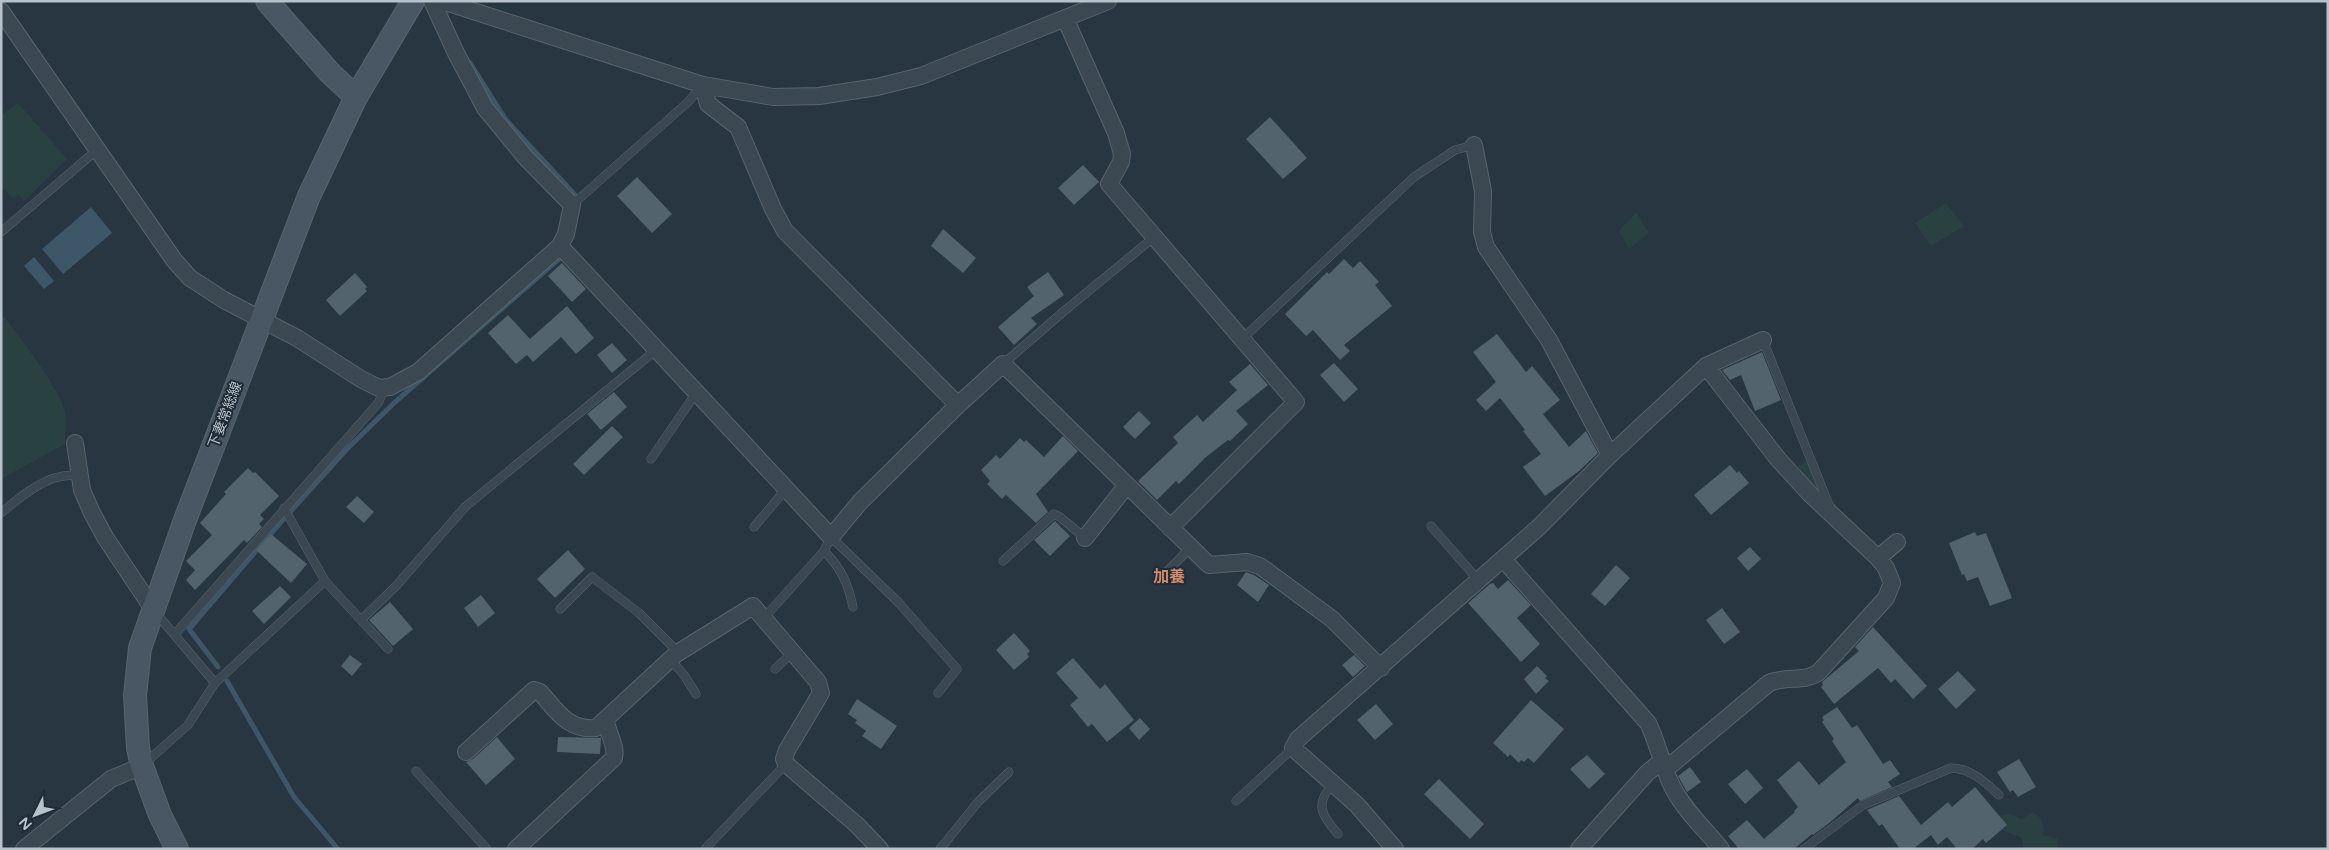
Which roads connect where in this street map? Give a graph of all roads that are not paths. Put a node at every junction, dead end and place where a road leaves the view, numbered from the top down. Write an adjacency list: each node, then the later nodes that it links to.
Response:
1 (267, 1): 9 (main road)
2 (413, 1): 9 (main road, 下妻常総線)
3 (432, 1): 12 (street)
4 (442, 1): 8 (street)
5 (1108, 1): 7 (street)
6 (1, 11): 11 (street)
7 (1066, 18): 8 (street); 14 (street)
8 (702, 85): 12 (lane); 24 (street)
9 (356, 96): 16 (main road, 下妻常総線)
10 (1474, 146): 17 (lane); 26 (street)
11 (98, 149): 13 (lane); 16 (street)
12 (572, 205): 15 (street)
13 (1, 232)
14 (1153, 238): 17 (street); 20 (lane)
15 (560, 246): 19 (street); 22 (street)
16 (261, 319): 22 (street); 48 (main road, 下妻常総線)
17 (1242, 339): 36 (street)
18 (1763, 340): 21 (street); 33 (lane)
19 (656, 350): 23 (street); 51 (lane)
20 (1003, 364): 24 (street); 29 (street)
21 (1706, 366): 26 (street); 33 (street)
22 (384, 387): 31 (lane)
23 (696, 393): 27 (lane); 30 (street)
24 (958, 405): 39 (street)
25 (75, 443): 28 (street)
26 (1610, 455): 42 (street)
27 (651, 459)
28 (78, 476): 32 (lane); 48 (street)
29 (1127, 485): 36 (street); 37 (street)
30 (786, 489): 35 (lane); 39 (street)
31 (287, 512): 46 (lane); 52 (lane)
32 (1, 513)
33 (1835, 518): 41 (street)
34 (1431, 526): 45 (lane)
35 (754, 527)
36 (1170, 528): 40 (street)
37 (1085, 538): 43 (lane)
38 (1897, 542): 41 (street)
39 (827, 544): 47 (lane); 50 (lane); 59 (lane)
40 (1191, 547): 44 (lane); 56 (street)
41 (1878, 558): 65 (street)
42 (1503, 559): 45 (street); 65 (street)
43 (1003, 561)
44 (1159, 580)
45 (1479, 580): 56 (street)
46 (326, 581): 51 (lane); 58 (lane)
47 (853, 607)
48 (153, 609): 52 (lane); 66 (main road, 下妻常総線)
49 (560, 609): 55 (lane)
50 (763, 619): 54 (street); 55 (street)
51 (361, 620): 53 (lane)
52 (175, 634): 58 (lane)
53 (388, 649)
54 (792, 653): 57 (lane); 64 (street)
55 (674, 656): 60 (lane); 61 (street)
56 (1381, 668): 62 (street)
57 (775, 669)
58 (215, 682): 66 (lane)
59 (938, 693)
60 (696, 694)
61 (606, 720): 63 (street); 76 (street)
62 (1293, 748): 69 (street); 71 (lane)
63 (466, 752)
64 (786, 764): 77 (lane); 78 (street)
65 (1664, 765): 81 (street); 82 (street)
66 (142, 766): 73 (street); 74 (main road, 下妻常総線)
67 (416, 771): 75 (lane)
68 (1009, 772): 79 (lane)
69 (1333, 784): 72 (lane); 80 (street)
70 (1999, 795): 83 (lane)
71 (1236, 801)
72 (1338, 834)
73 (24, 849)
74 (177, 849)
75 (487, 849)
76 (516, 849)
77 (705, 849)
78 (880, 849)
79 (940, 849)
80 (1395, 849)
81 (1579, 849)
82 (1721, 849)
83 (1804, 849)

